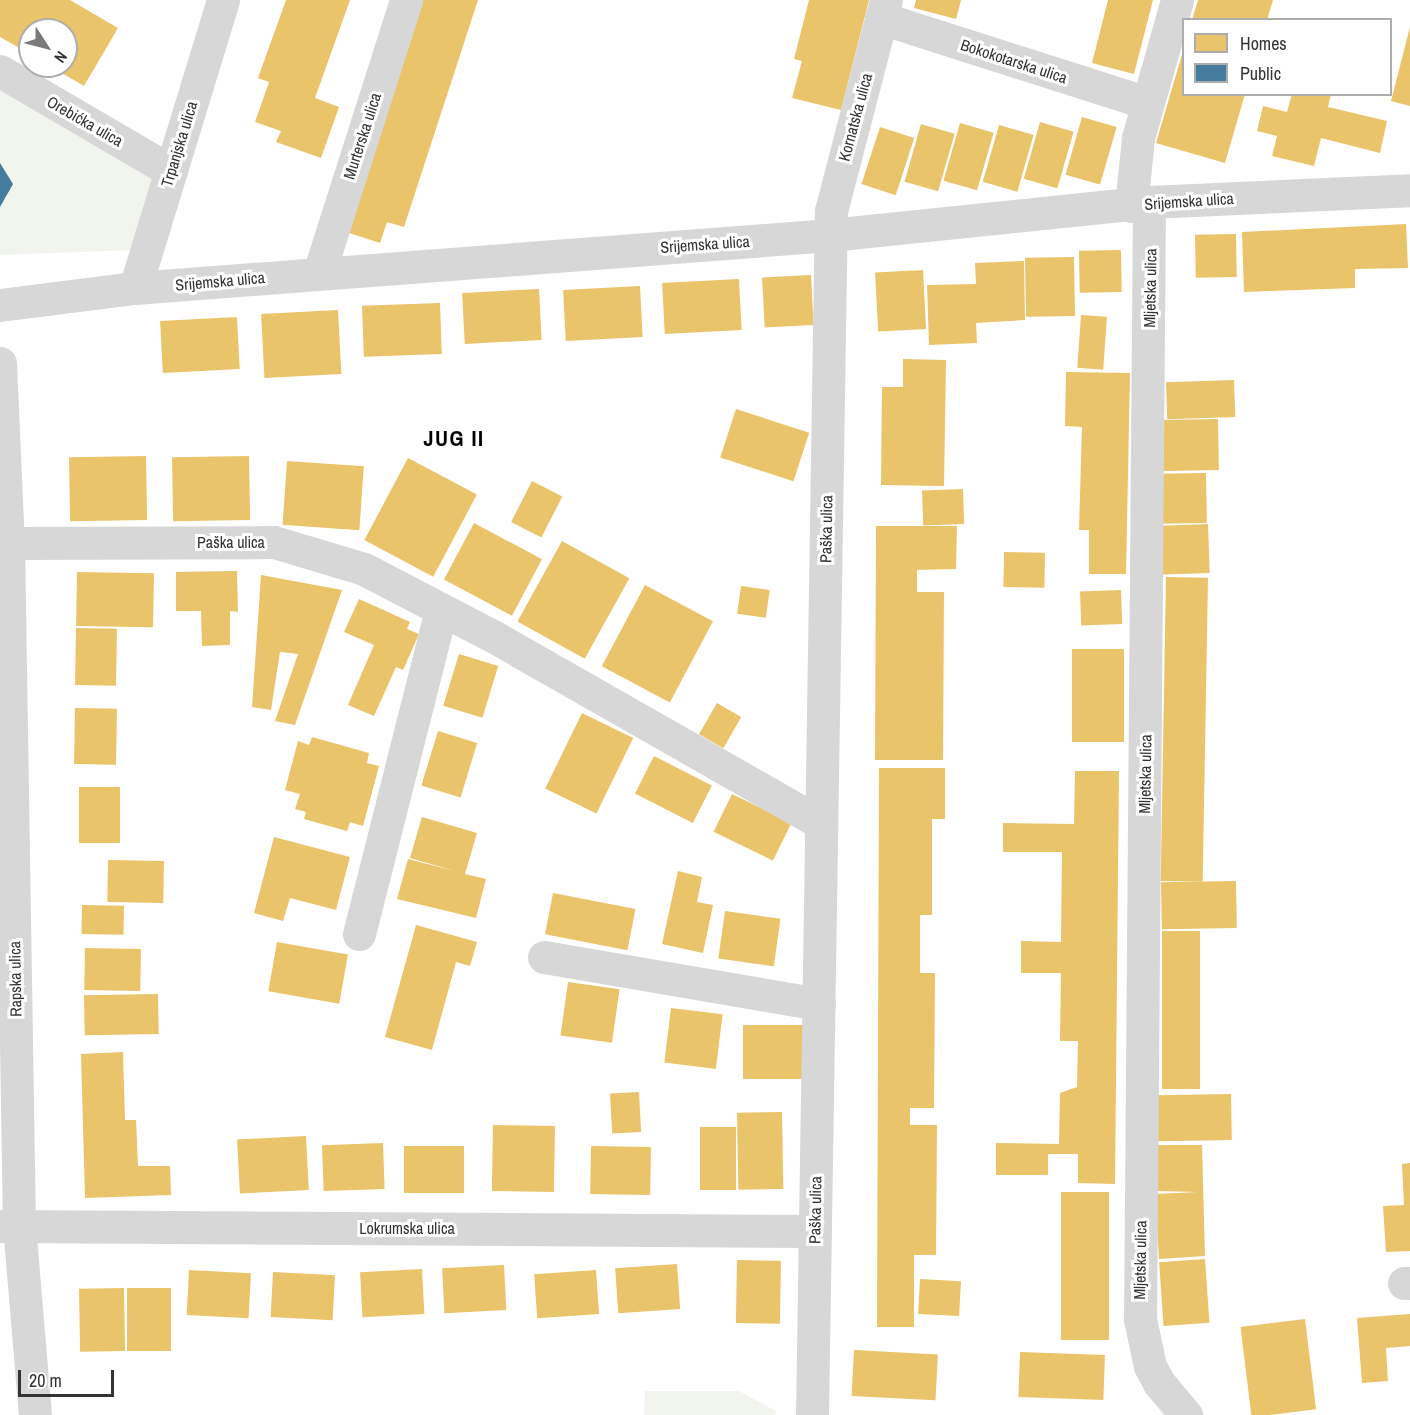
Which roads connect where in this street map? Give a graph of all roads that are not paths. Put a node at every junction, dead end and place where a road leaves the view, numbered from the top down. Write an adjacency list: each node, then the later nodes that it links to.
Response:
1 (223, 0): 7 (street, Trpanjska ulica)
2 (406, 0): 11 (street, Murterska ulica)
3 (1177, 0): 6 (street, Mljetska ulica)
4 (883, 9): 6 (street, Bokokotarska ulica); 10 (street, Kornatska ulica)
5 (0, 71): 7 (street, Orebićka ulica)
6 (1147, 103): 9 (street, Mljetska ulica)
7 (171, 171): 12 (street, Trpanjska ulica)
8 (1410, 190): 9 (street, Srijemska ulica)
9 (1140, 204): 10 (street, Srijemska ulica); 25 (street, Mljetska ulica)
10 (830, 235): 11 (street, Srijemska ulica); 17 (street, Paška ulica)
11 (319, 273): 12 (street, Srijemska ulica)
12 (135, 288): 13 (street, Srijemska ulica)
13 (0, 305)
14 (0, 363): 15 (street, Rapska ulica)
15 (8, 543): 16 (street, Paška ulica); 21 (street, Rapska ulica)
16 (441, 610): 17 (street, Paška ulica); 18 (street)
17 (821, 823): 20 (street, Paška ulica)
18 (359, 934)
19 (544, 957): 20 (street)
20 (819, 1004): 22 (street, Paška ulica)
21 (10, 1226): 22 (street, Lokrumska ulica); 23 (street, Rapska ulica)
22 (815, 1231): 24 (street, Paška ulica)
23 (35, 1415)
24 (812, 1415)
25 (1186, 1415)

